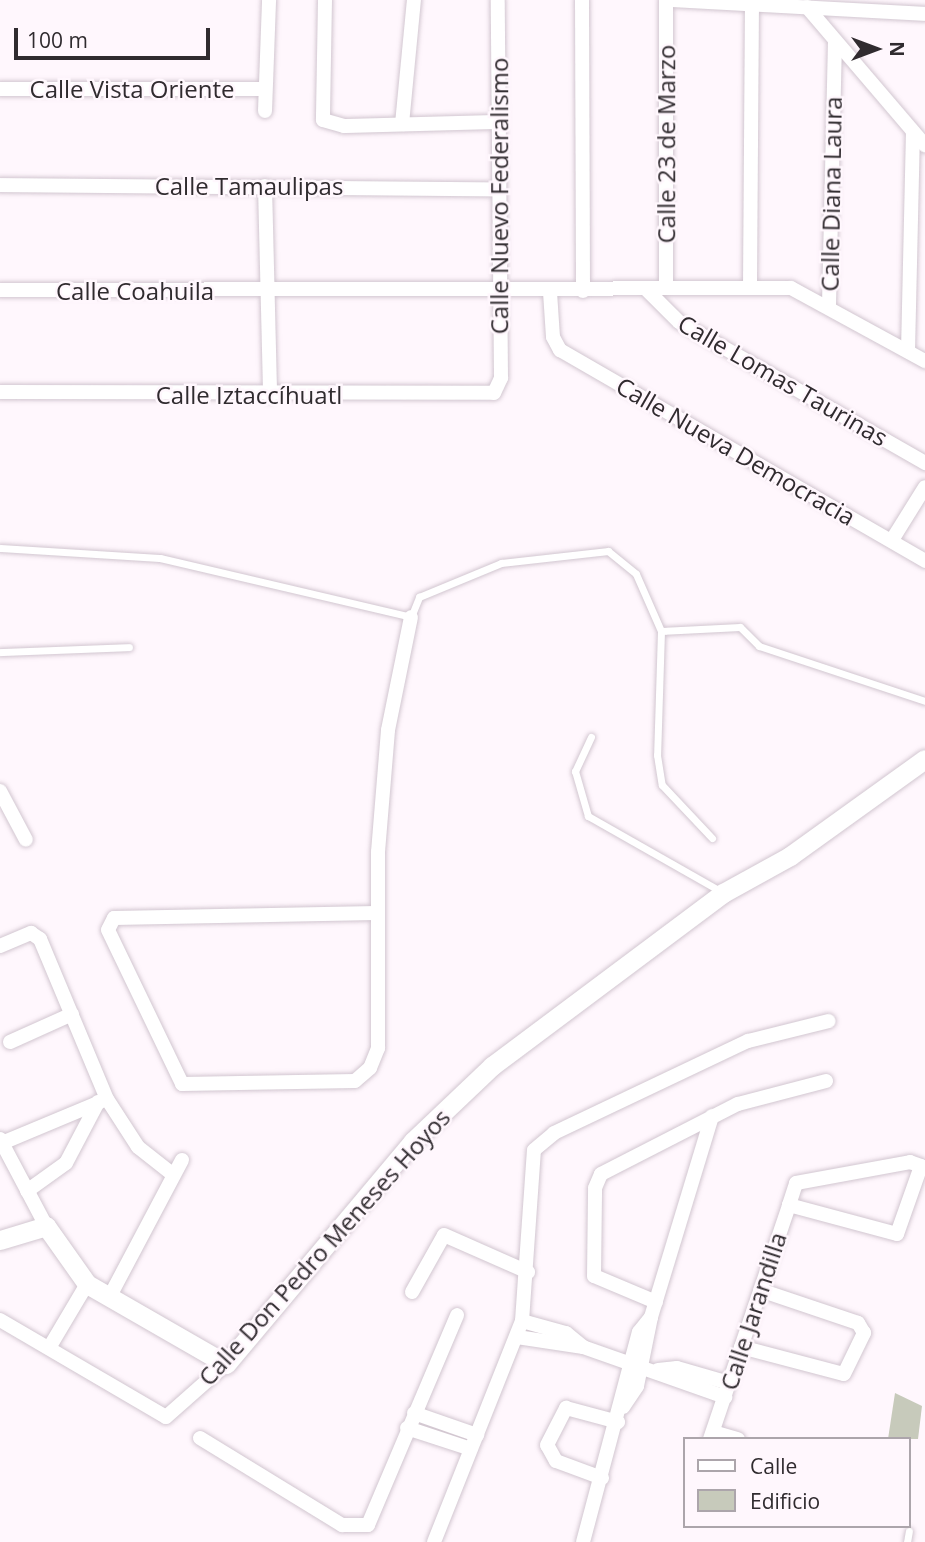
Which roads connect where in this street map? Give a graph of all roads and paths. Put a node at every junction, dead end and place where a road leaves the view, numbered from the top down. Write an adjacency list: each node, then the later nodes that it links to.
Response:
1 (269, 0): 12 (street)
2 (326, 0): 15 (street)
3 (414, 0): 15 (street)
4 (498, 0): 14 (street, Calle Nuevo Federalismo)
5 (582, 0): 25 (street)
6 (668, 0): 7 (street); 22 (street, Calle 23 de Marzo)
7 (752, 5): 8 (street); 21 (street)
8 (807, 7): 9 (street); 10 (street)
9 (923, 15)
10 (835, 42): 16 (street); 29 (street, Calle Diana Laura)
11 (0, 89): 12 (street, Calle Vista Oriente)
12 (265, 89): 13 (street)
13 (265, 111)
14 (497, 122): 15 (street); 20 (street, Calle Nuevo Federalismo)
15 (402, 124)
16 (913, 133): 17 (street); 30 (street)
17 (925, 145)
18 (0, 185): 19 (street, Calle Tamaulipas)
19 (265, 186): 20 (street, Calle Tamaulipas); 26 (street)
20 (498, 189): 27 (street, Calle Nuevo Federalismo)
21 (750, 287): 22 (street, Calle Coahuila); 29 (street, Calle Coahuila)
22 (666, 288): 24 (street, Calle Coahuila)
23 (0, 290): 26 (street, Calle Coahuila)
24 (647, 290): 25 (street, Calle Coahuila); 35 (street, Calle Lomas Taurinas)
25 (583, 291): 28 (street, Calle Coahuila)
26 (270, 292): 27 (street, Calle Coahuila); 34 (street)
27 (498, 292): 28 (street, Calle Coahuila); 32 (street, Calle Nuevo Federalismo)
28 (550, 292): 37 (street, Calle Nueva Democracia)
29 (829, 305): 30 (street, Calle Coahuila)
30 (908, 351): 31 (street, Calle Coahuila)
31 (925, 361)
32 (497, 391): 34 (street, Calle Iztaccíhuatl)
33 (0, 392): 34 (street, Calle Iztaccíhuatl)
34 (270, 396)
35 (925, 463)
36 (925, 488): 37 (street)
37 (892, 540): 39 (street, Calle Nueva Democracia)
38 (0, 548): 40 (lane)
39 (925, 561)
40 (411, 617): 41 (lane); 51 (street)
41 (661, 631): 44 (lane); 48 (lane)
42 (129, 647): 43 (lane)
43 (0, 652)
44 (925, 701)
45 (591, 737): 50 (lane)
46 (925, 759): 50 (street, Calle Don Pedro Meneses Hoyos)
47 (0, 791): 49 (street)
48 (712, 838)
49 (26, 840)
50 (723, 893): 79 (street, Calle Don Pedro Meneses Hoyos)
51 (376, 913): 51 (street)
52 (0, 946): 53 (street)
53 (72, 1014): 55 (street); 57 (street)
54 (829, 1021): 66 (street)
55 (10, 1042)
56 (827, 1081): 58 (street)
57 (103, 1101): 59 (street); 61 (street); 62 (street)
58 (712, 1116): 71 (street); 71 (street)
59 (1, 1141): 62 (street)
60 (182, 1160): 61 (street)
61 (171, 1173): 70 (street)
62 (27, 1191): 64 (street)
63 (789, 1205): 63 (street, Calle Jarandilla); 68 (street, Calle Jarandilla)
64 (46, 1226): 65 (street); 67 (street)
65 (0, 1240)
66 (528, 1272): 69 (street); 74 (street)
67 (87, 1284): 70 (street); 78 (street)
68 (760, 1290): 77 (street, Calle Jarandilla); 77 (street)
69 (412, 1292)
70 (110, 1296): 79 (street)
71 (656, 1302): 80 (street)
72 (457, 1315): 82 (street)
73 (0, 1320): 78 (street)
74 (522, 1321): 75 (street); 76 (street)
75 (517, 1337): 76 (street); 85 (street)
76 (583, 1347): 80 (street)
77 (741, 1347): 81 (street, Calle Jarandilla)
78 (49, 1348): 79 (street, Calle Don Pedro Meneses Hoyos)
79 (226, 1364)
80 (637, 1364): 81 (street); 83 (street)
81 (727, 1390): 86 (street, Calle Jarandilla)
82 (414, 1413): 84 (street); 85 (street)
83 (618, 1422): 89 (street); 89 (street)
84 (407, 1428): 87 (street); 88 (street)
85 (477, 1435): 88 (street)
86 (712, 1435)
87 (200, 1437)
88 (471, 1449): 91 (street)
89 (602, 1478): 92 (street)
90 (909, 1531): 93 (lane)
91 (435, 1542)
92 (583, 1542)
93 (907, 1542)

